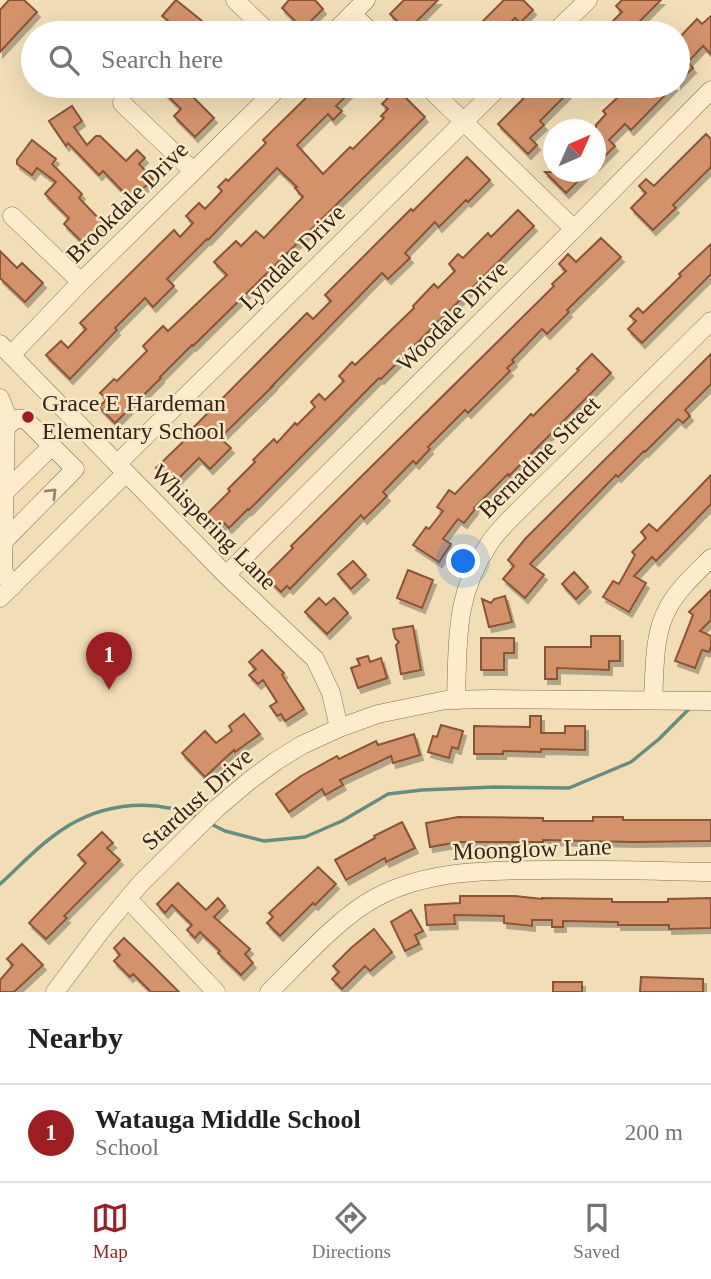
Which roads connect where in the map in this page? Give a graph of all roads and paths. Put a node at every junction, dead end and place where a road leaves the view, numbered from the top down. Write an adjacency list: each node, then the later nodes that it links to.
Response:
1 (235, 0): 5 (street)
2 (366, 0): 4 (street)
3 (588, 0): 8 (street)
4 (352, 14): 6 (street); 7 (street)
5 (257, 21)
6 (345, 21)
7 (359, 21)
8 (566, 21)
9 (711, 90): 17 (street, Woodale Drive)
10 (268, 98): 15 (street, Brookdale Drive)
11 (439, 98): 14 (street)
12 (488, 98): 14 (street, Lyndale Drive)
13 (122, 103): 15 (street)
14 (464, 122): 17 (street); 24 (street, Lyndale Drive)
15 (193, 171): 18 (street, Brookdale Drive)
16 (12, 216): 18 (street)
17 (574, 229): 28 (street, Woodale Drive)
18 (81, 282): 20 (street, Brookdale Drive)
19 (711, 321): 30 (street, Bernadine Street)
20 (6, 350): 24 (street, Whispering Lane)
21 (0, 398): 22 (street)
22 (6, 427): 23 (street); 25 (street)
23 (52, 446): 25 (street); 26 (street, one-way to 23)
24 (122, 469): 28 (street, Whispering Lane); 29 (street, Lyndale Drive)
25 (5, 492): 26 (street)
26 (4, 541): 29 (street)
27 (711, 558): 31 (street)
28 (226, 575): 33 (street, Whispering Lane)
29 (6, 592)
30 (456, 700): 31 (street, Stardust Drive); 33 (street, Stardust Drive)
31 (653, 700): 32 (street, Stardust Drive)
32 (711, 701)
33 (339, 728): 35 (street, Stardust Drive)
34 (711, 872): 38 (street, Moonglow Lane)
35 (128, 899): 36 (street, Stardust Drive); 37 (street)
36 (55, 992)
37 (216, 992)
38 (269, 992)

